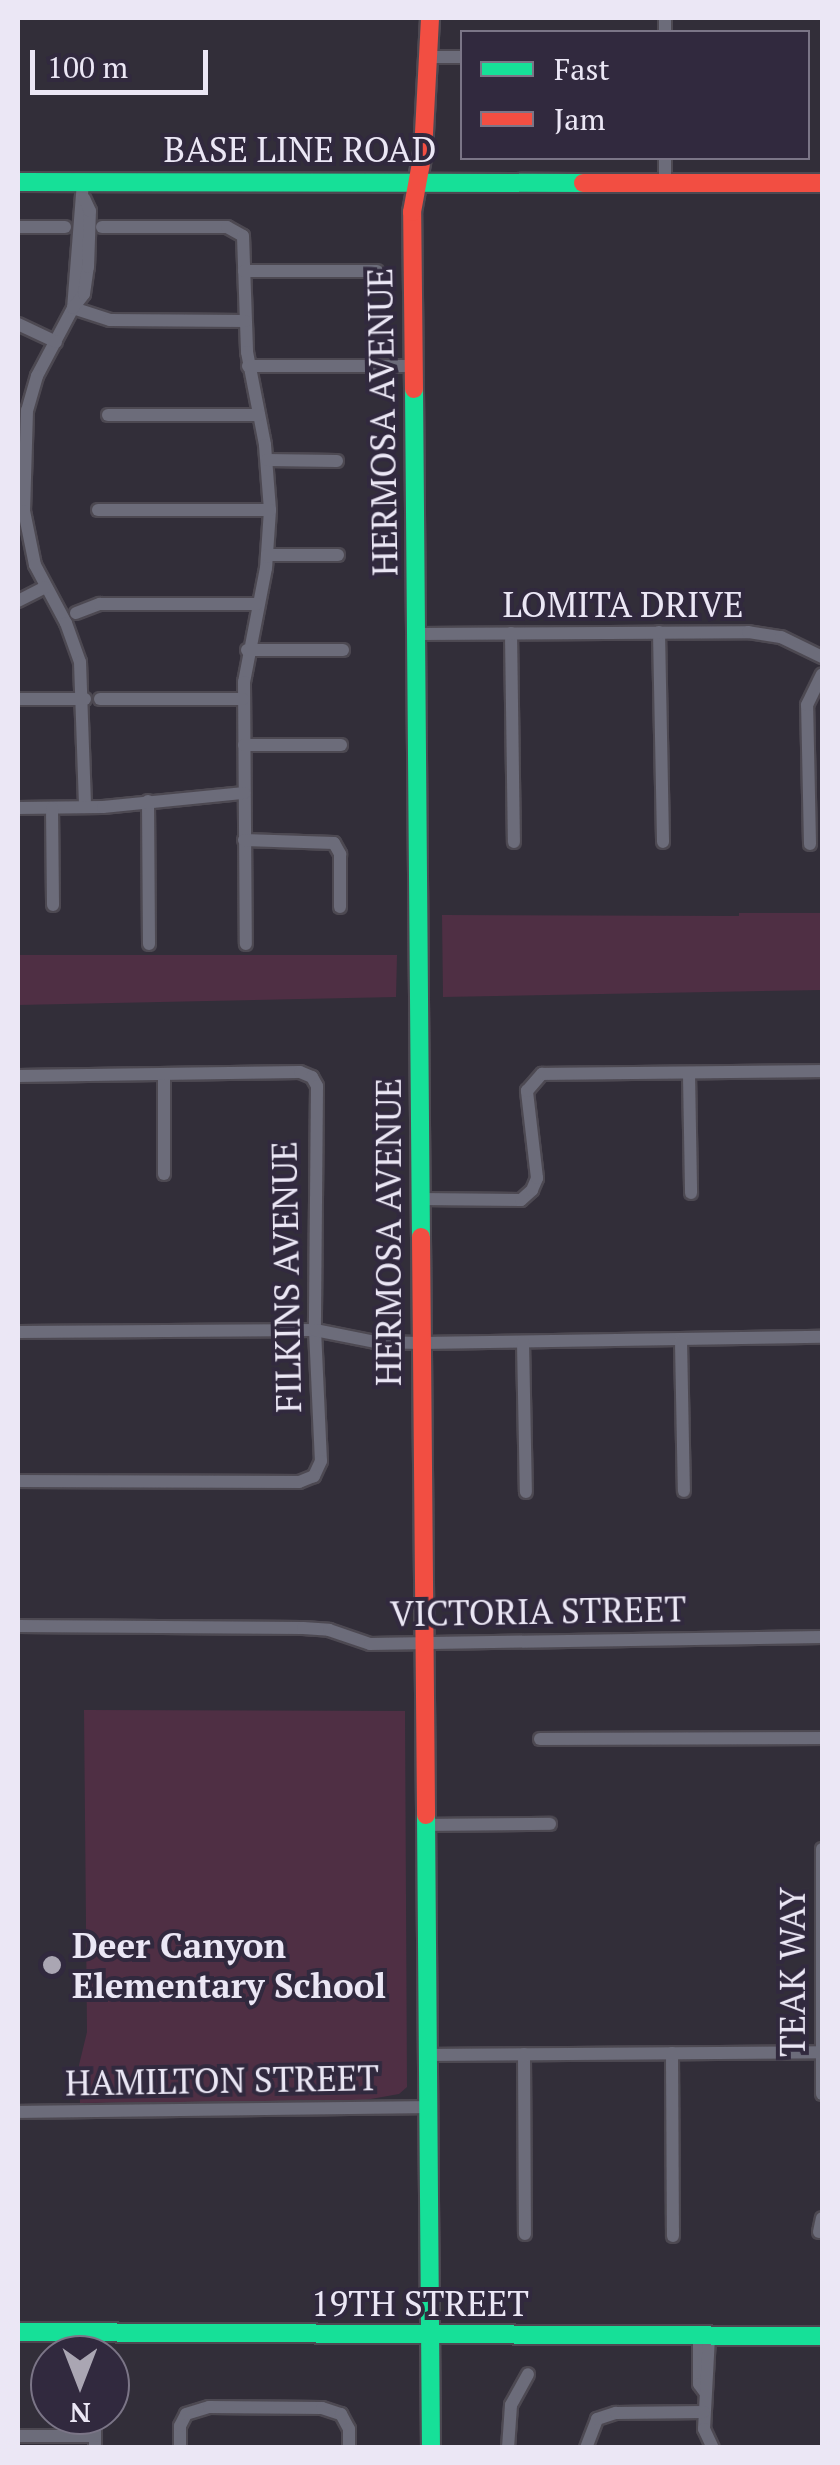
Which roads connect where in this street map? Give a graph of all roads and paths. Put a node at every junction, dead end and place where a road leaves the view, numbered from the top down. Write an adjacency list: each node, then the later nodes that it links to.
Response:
1 (430, 18): 2 (street, HERMOSA AVENUE)
2 (429, 57): 3 (street); 6 (street, HERMOSA AVENUE)
3 (460, 57)
4 (665, 160): 7 (street)
5 (18, 182): 9 (street, BASE LINE ROAD)
6 (417, 182): 7 (street, BASE LINE ROAD); 9 (street, BASE LINE ROAD); 20 (street, HERMOSA AVENUE)
7 (665, 183): 8 (street, BASE LINE ROAD)
8 (822, 183)
9 (84, 190): 15 (street); 15 (street)
10 (18, 227): 11 (street)
11 (65, 227)
12 (102, 227): 13 (street)
13 (244, 271): 14 (street); 16 (street)
14 (377, 271)
15 (74, 308): 16 (street); 18 (street)
16 (245, 321): 19 (street)
17 (18, 324): 18 (street)
18 (56, 342): 29 (street)
19 (248, 366): 20 (street); 22 (street)
20 (414, 366): 35 (street, HERMOSA AVENUE)
21 (108, 415): 22 (street)
22 (259, 415): 23 (street)
23 (267, 460): 24 (street); 26 (street)
24 (337, 461)
25 (98, 510): 26 (street)
26 (270, 510): 27 (street)
27 (267, 555): 28 (street); 31 (street)
28 (338, 555)
29 (45, 587): 30 (street); 41 (street)
30 (18, 600)
31 (257, 604): 32 (street); 36 (street)
32 (76, 613)
33 (658, 632): 34 (street, LOMITA DRIVE); 38 (street, LOMITA DRIVE); 53 (street)
34 (511, 633): 35 (street, LOMITA DRIVE); 52 (street)
35 (419, 634): 65 (street, HERMOSA AVENUE)
36 (247, 650): 37 (street); 43 (street)
37 (343, 650)
38 (822, 657)
39 (822, 674): 54 (street)
40 (18, 699): 41 (street)
41 (84, 699): 48 (street)
42 (100, 699): 43 (street)
43 (243, 699): 44 (street)
44 (244, 745): 45 (street); 46 (street)
45 (340, 745)
46 (244, 793): 47 (street); 51 (street)
47 (148, 801): 48 (street); 57 (street)
48 (85, 807): 50 (street)
49 (18, 808): 50 (street)
50 (52, 808): 55 (street)
51 (244, 840): 56 (street); 58 (street)
52 (514, 842)
53 (662, 842)
54 (810, 844)
55 (53, 906)
56 (340, 907)
57 (149, 944)
58 (246, 944)
59 (822, 1071): 60 (street)
60 (689, 1074): 64 (street); 65 (street)
61 (164, 1075): 62 (street); 63 (street); 66 (street, FILKINS AVENUE)
62 (18, 1076)
63 (164, 1174)
64 (691, 1192)
65 (420, 1199): 71 (street, HERMOSA AVENUE)
66 (315, 1330): 67 (street); 71 (street); 72 (street, FILKINS AVENUE)
67 (18, 1332)
68 (822, 1337): 69 (street)
69 (681, 1341): 70 (street); 73 (street)
70 (524, 1342): 71 (street); 74 (street)
71 (421, 1343): 77 (street, HERMOSA AVENUE)
72 (18, 1481)
73 (684, 1491)
74 (526, 1492)
75 (18, 1626): 77 (street, VICTORIA STREET)
76 (822, 1637): 77 (street, VICTORIA STREET)
77 (423, 1645): 81 (street, HERMOSA AVENUE)
78 (822, 1738): 79 (street)
79 (540, 1739)
80 (550, 1824): 81 (street)
81 (426, 1825): 87 (street, HERMOSA AVENUE)
82 (822, 1849): 83 (street, TEAK WAY)
83 (822, 1891): 84 (street, TEAK WAY)
84 (822, 2052): 86 (street); 88 (street, TEAK WAY)
85 (524, 2054): 86 (street); 87 (street); 91 (street)
86 (672, 2054): 92 (street)
87 (427, 2055): 89 (street, HERMOSA AVENUE)
88 (822, 2094)
89 (428, 2107): 90 (street, HAMILTON STREET); 95 (street, HERMOSA AVENUE)
90 (18, 2112)
91 (525, 2234)
92 (672, 2236)
93 (18, 2332): 94 (street, 19TH STREET)
94 (96, 2332): 95 (street, 19TH STREET)
95 (430, 2334): 97 (street, 19TH STREET); 104 (street, HERMOSA AVENUE)
96 (822, 2336): 97 (street, 19TH STREET)
97 (704, 2337): 99 (street)
98 (528, 2374): 105 (street)
99 (704, 2412): 106 (street); 107 (street)
100 (18, 2436): 101 (street)
101 (95, 2442)
102 (180, 2448): 103 (street)
103 (349, 2448)
104 (431, 2448)
105 (508, 2448)
106 (586, 2448)
107 (712, 2448)

